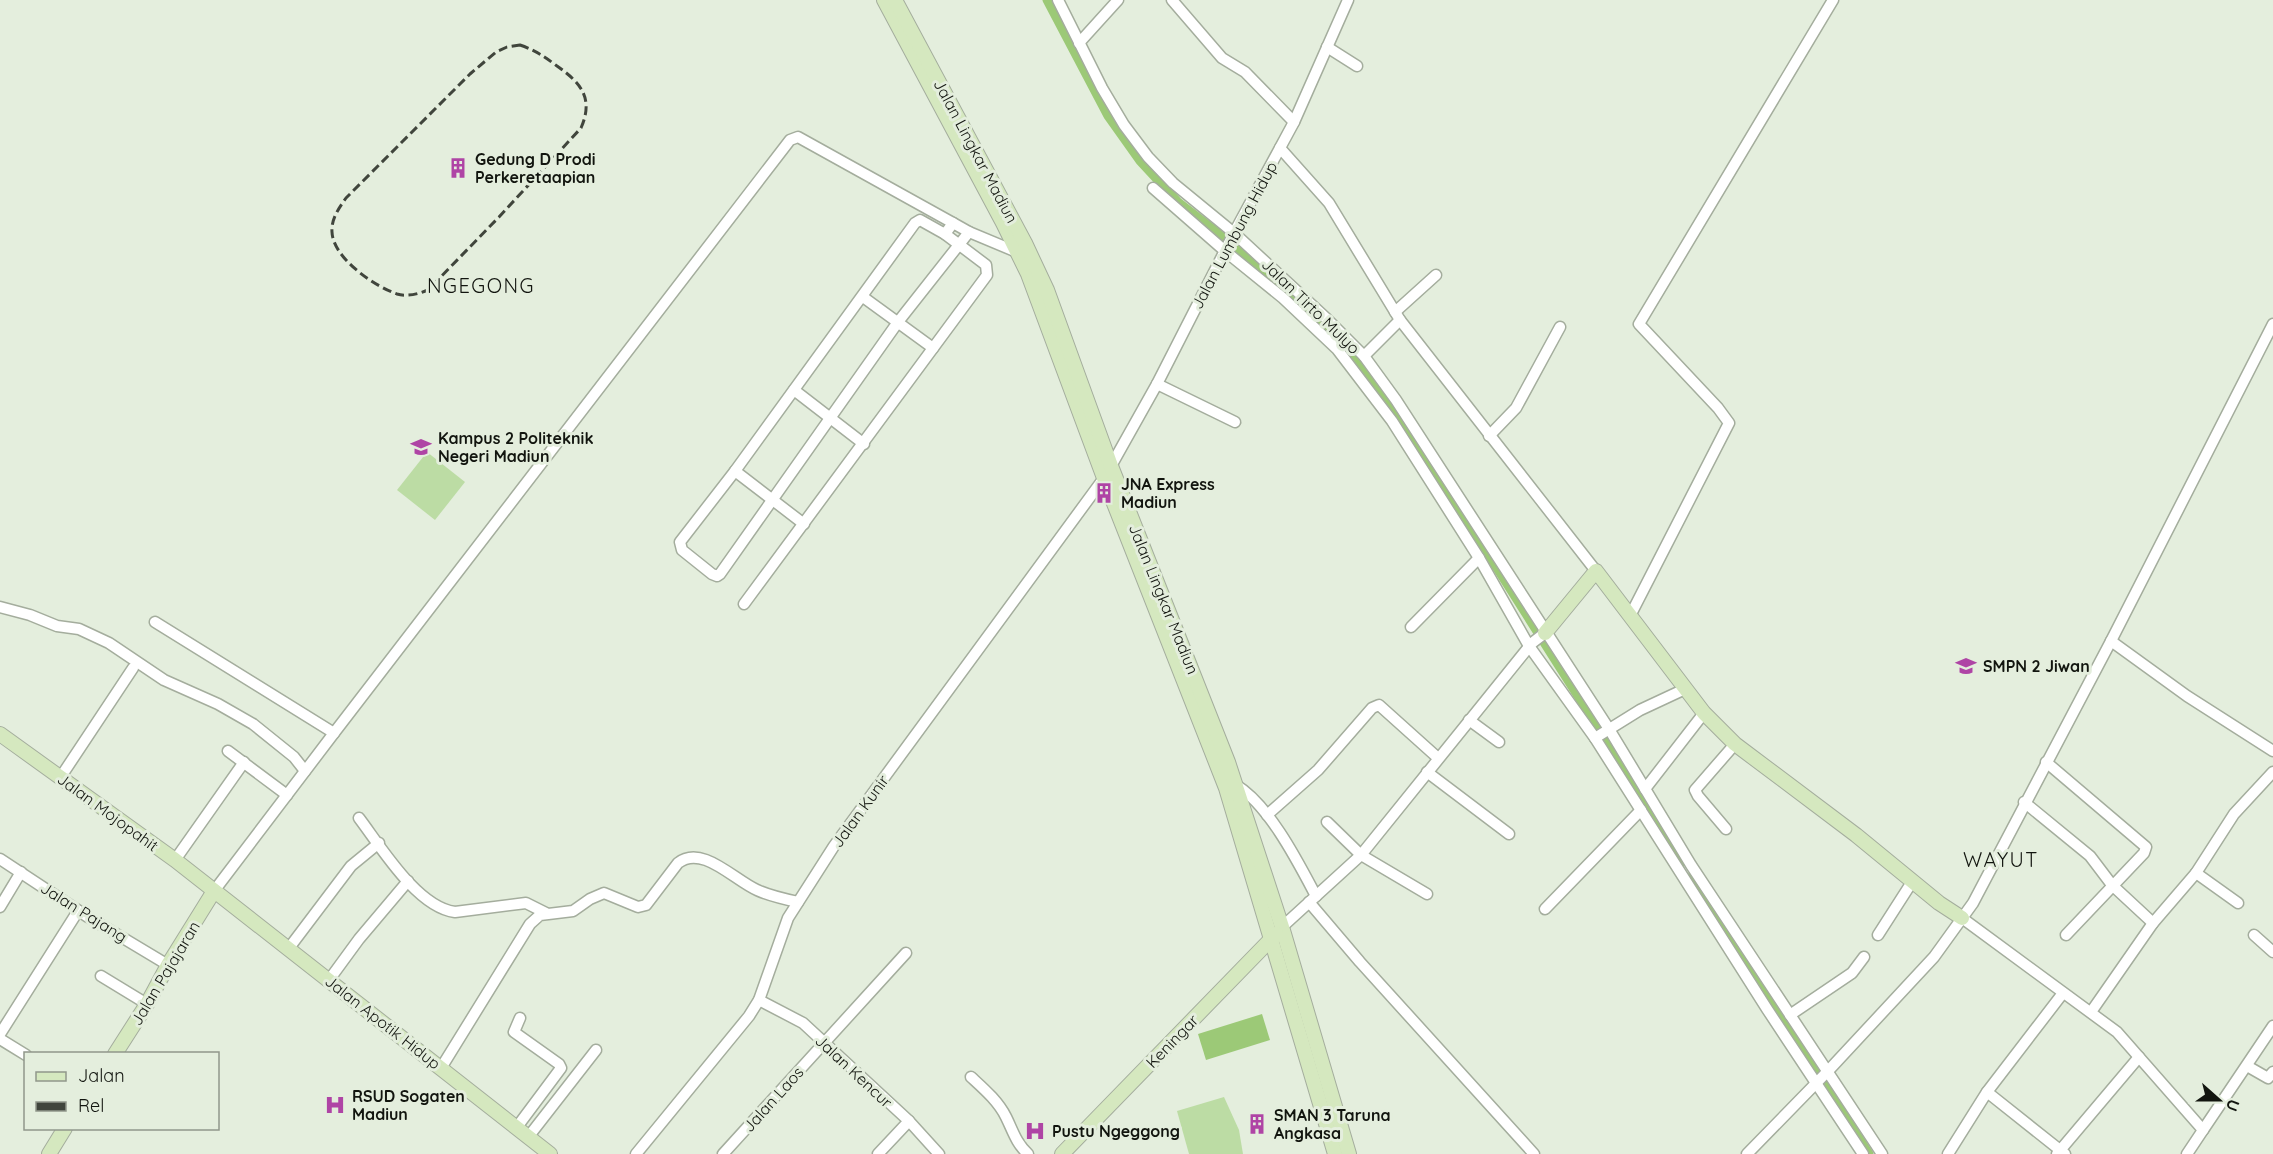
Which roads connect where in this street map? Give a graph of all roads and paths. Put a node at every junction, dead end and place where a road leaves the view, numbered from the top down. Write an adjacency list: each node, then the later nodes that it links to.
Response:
1 (884, 0): 20 (main road, Jalan Lingkar Madiun)
2 (1058, 0): 8 (street, Jalan Tirto Mulyo)
3 (1118, 0): 8 (street)
4 (1172, 0): 11 (street)
5 (1348, 0): 9 (street, Jalan Lumbung Hidup)
6 (1833, 0): 43 (street)
7 (899, 2): 36 (main road, Jalan Lingkar Madiun)
8 (1079, 43): 17 (street, Jalan Tirto Mulyo)
9 (1327, 47): 10 (street); 11 (street, Jalan Lumbung Hidup)
10 (1357, 66)
11 (1294, 122): 12 (street, Jalan Lumbung Hidup)
12 (1280, 148): 17 (street, Jalan Lumbung Hidup); 23 (street)
13 (1153, 188): 19 (street)
14 (953, 223): 15 (street); 16 (street); 53 (street)
15 (969, 232): 18 (street); 20 (street)
16 (945, 234): 18 (street); 22 (street)
17 (1233, 235): 19 (street, Jalan Lumbung Hidup); 28 (street, Jalan Tirto Mulyo)
18 (959, 244): 24 (street); 27 (street)
19 (1226, 250): 29 (street, Jalan Lumbung Hidup); 39 (street)
20 (1017, 252): 36 (main road, Jalan Lingkar Madiun)
21 (1436, 275): 23 (street)
22 (863, 297): 24 (street); 30 (street)
23 (1398, 316): 28 (street); 33 (street)
24 (898, 322): 27 (street); 31 (street)
25 (2273, 324): 47 (street)
26 (1560, 327): 33 (street)
27 (933, 348): 34 (street)
28 (1364, 356): 46 (street, Jalan Tirto Mulyo)
29 (1157, 384): 32 (street); 36 (street, Jalan Lumbung Hidup)
30 (794, 390): 31 (street); 35 (street)
31 (832, 418): 34 (street); 37 (street)
32 (1235, 422)
33 (1489, 436): 40 (street)
34 (864, 444): 38 (street)
35 (735, 471): 37 (street); 37 (street)
36 (1108, 472): 67 (main road, Jalan Lingkar Madiun); 89 (street, Jalan Kunir)
37 (774, 500): 38 (street)
38 (804, 524): 41 (street)
39 (1479, 558): 45 (street); 48 (street)
40 (1596, 571): 43 (main road); 46 (main road)
41 (744, 604)
42 (0, 607): 63 (street)
43 (1631, 614): 50 (main road)
44 (155, 622): 53 (street)
45 (1411, 627)
46 (1546, 632): 48 (street); 54 (street, Jalan Tirto Mulyo)
47 (2110, 641): 59 (street); 62 (street)
48 (1530, 645): 52 (street); 54 (street)
49 (133, 668): 66 (street)
50 (1685, 689): 51 (main road); 54 (street)
51 (1704, 713): 57 (main road); 68 (street)
52 (1469, 720): 56 (street); 60 (street)
53 (334, 733): 63 (street)
54 (1602, 733): 68 (street); 71 (street)
55 (0, 734): 66 (main road, Jalan Mojopahit)
56 (1500, 742)
57 (1736, 744): 75 (street); 84 (main road)
58 (228, 751): 61 (street)
59 (2273, 751)
60 (1438, 758): 64 (street); 72 (street)
61 (244, 762): 69 (street); 80 (street)
62 (2046, 762): 70 (street); 85 (street)
63 (305, 771): 69 (street)
64 (1427, 772): 76 (street); 78 (street)
65 (2273, 772): 82 (street)
66 (60, 778): 80 (main road, Jalan Mojopahit)
67 (1231, 787): 72 (street); 97 (main road, Jalan Lingkar Madiun)
68 (1645, 789): 112 (street)
69 (287, 795): 86 (street)
70 (2024, 802): 85 (street); 95 (street)
71 (1641, 810): 92 (street); 127 (street)
72 (1267, 815): 88 (street)
73 (359, 818): 77 (street)
74 (1327, 822): 78 (street)
75 (1726, 829)
76 (1509, 834)
77 (379, 843): 83 (street); 101 (street)
78 (1361, 855): 87 (street); 88 (street)
79 (0, 859): 81 (street, Jalan Pajang)
80 (175, 860): 86 (main road, Jalan Mojopahit)
81 (21, 872): 91 (street); 93 (street, Jalan Pajang)
82 (2196, 873): 90 (street); 96 (street)
83 (408, 881): 94 (street); 107 (street)
84 (1912, 882): 95 (main road); 98 (street)
85 (2112, 885): 96 (street); 99 (street)
86 (214, 891): 101 (main road, Jalan Apotik Hidup); 105 (main road, Jalan Pajajaran)
87 (1427, 894)
88 (1312, 899): 97 (street); 146 (street)
89 (798, 902): 94 (street); 109 (street, Jalan Kunir)
90 (2238, 903)
91 (0, 907)
92 (1545, 909)
93 (78, 911): 105 (street, Jalan Pajang); 115 (street)
94 (546, 913): 123 (street)
95 (1962, 918): 108 (street); 124 (street)
96 (2153, 923): 111 (street)
97 (1277, 933): 129 (main road, Jalan Lingkar Madiun); 143 (main road, Keningar)
98 (1878, 934)
99 (2066, 935)
100 (2254, 935): 102 (street)
101 (289, 948): 107 (main road, Jalan Apotik Hidup)
102 (2273, 952)
103 (906, 953): 117 (street, Jalan Laos)
104 (1864, 957): 112 (street)
105 (168, 965): 110 (main road, Jalan Pajajaran)
106 (101, 976): 110 (street)
107 (329, 980): 123 (main road, Jalan Apotik Hidup)
108 (2063, 993): 111 (street); 128 (street)
109 (759, 1000): 117 (street, Jalan Kencur); 138 (street, Jalan Kunir)
110 (147, 1004): 119 (main road, Jalan Pajajaran)
111 (2091, 1012): 121 (street)
112 (1790, 1015): 124 (street)
113 (520, 1018): 131 (street)
114 (2273, 1026): 122 (street)
115 (0, 1034)
116 (0, 1039): 120 (street)
117 (824, 1043): 130 (street, Jalan Kencur); 139 (street, Jalan Laos)
118 (597, 1050): 134 (street)
119 (116, 1052)
120 (24, 1054)
121 (2139, 1058): 133 (street); 135 (street)
122 (2247, 1066): 125 (street); 133 (street)
123 (441, 1068): 131 (main road, Jalan Apotik Hidup)
124 (1828, 1072): 127 (street); 149 (street)
125 (2273, 1072)
126 (971, 1077): 142 (street)
127 (1817, 1082): 147 (street); 148 (street)
128 (1987, 1092): 135 (street); 150 (street)
129 (1328, 1108): 144 (main road, Jalan Lingkar Madiun); 145 (main road, Jalan Lingkar Madiun)
130 (909, 1121): 140 (street); 141 (street, Jalan Kencur)
131 (517, 1127): 134 (main road, Jalan Apotik Hidup)
132 (64, 1130): 136 (main road)
133 (2203, 1130): 151 (street)
134 (529, 1136): 137 (main road, Jalan Apotik Hidup)
135 (2061, 1153)
136 (49, 1154)
137 (550, 1154)
138 (636, 1154)
139 (723, 1154)
140 (878, 1154)
141 (939, 1154)
142 (1028, 1154)
143 (1062, 1154)
144 (1335, 1154)
145 (1349, 1154)
146 (1534, 1154)
147 (1747, 1154)
148 (1863, 1154)
149 (1882, 1154)
150 (1948, 1154)
151 (2187, 1154)

